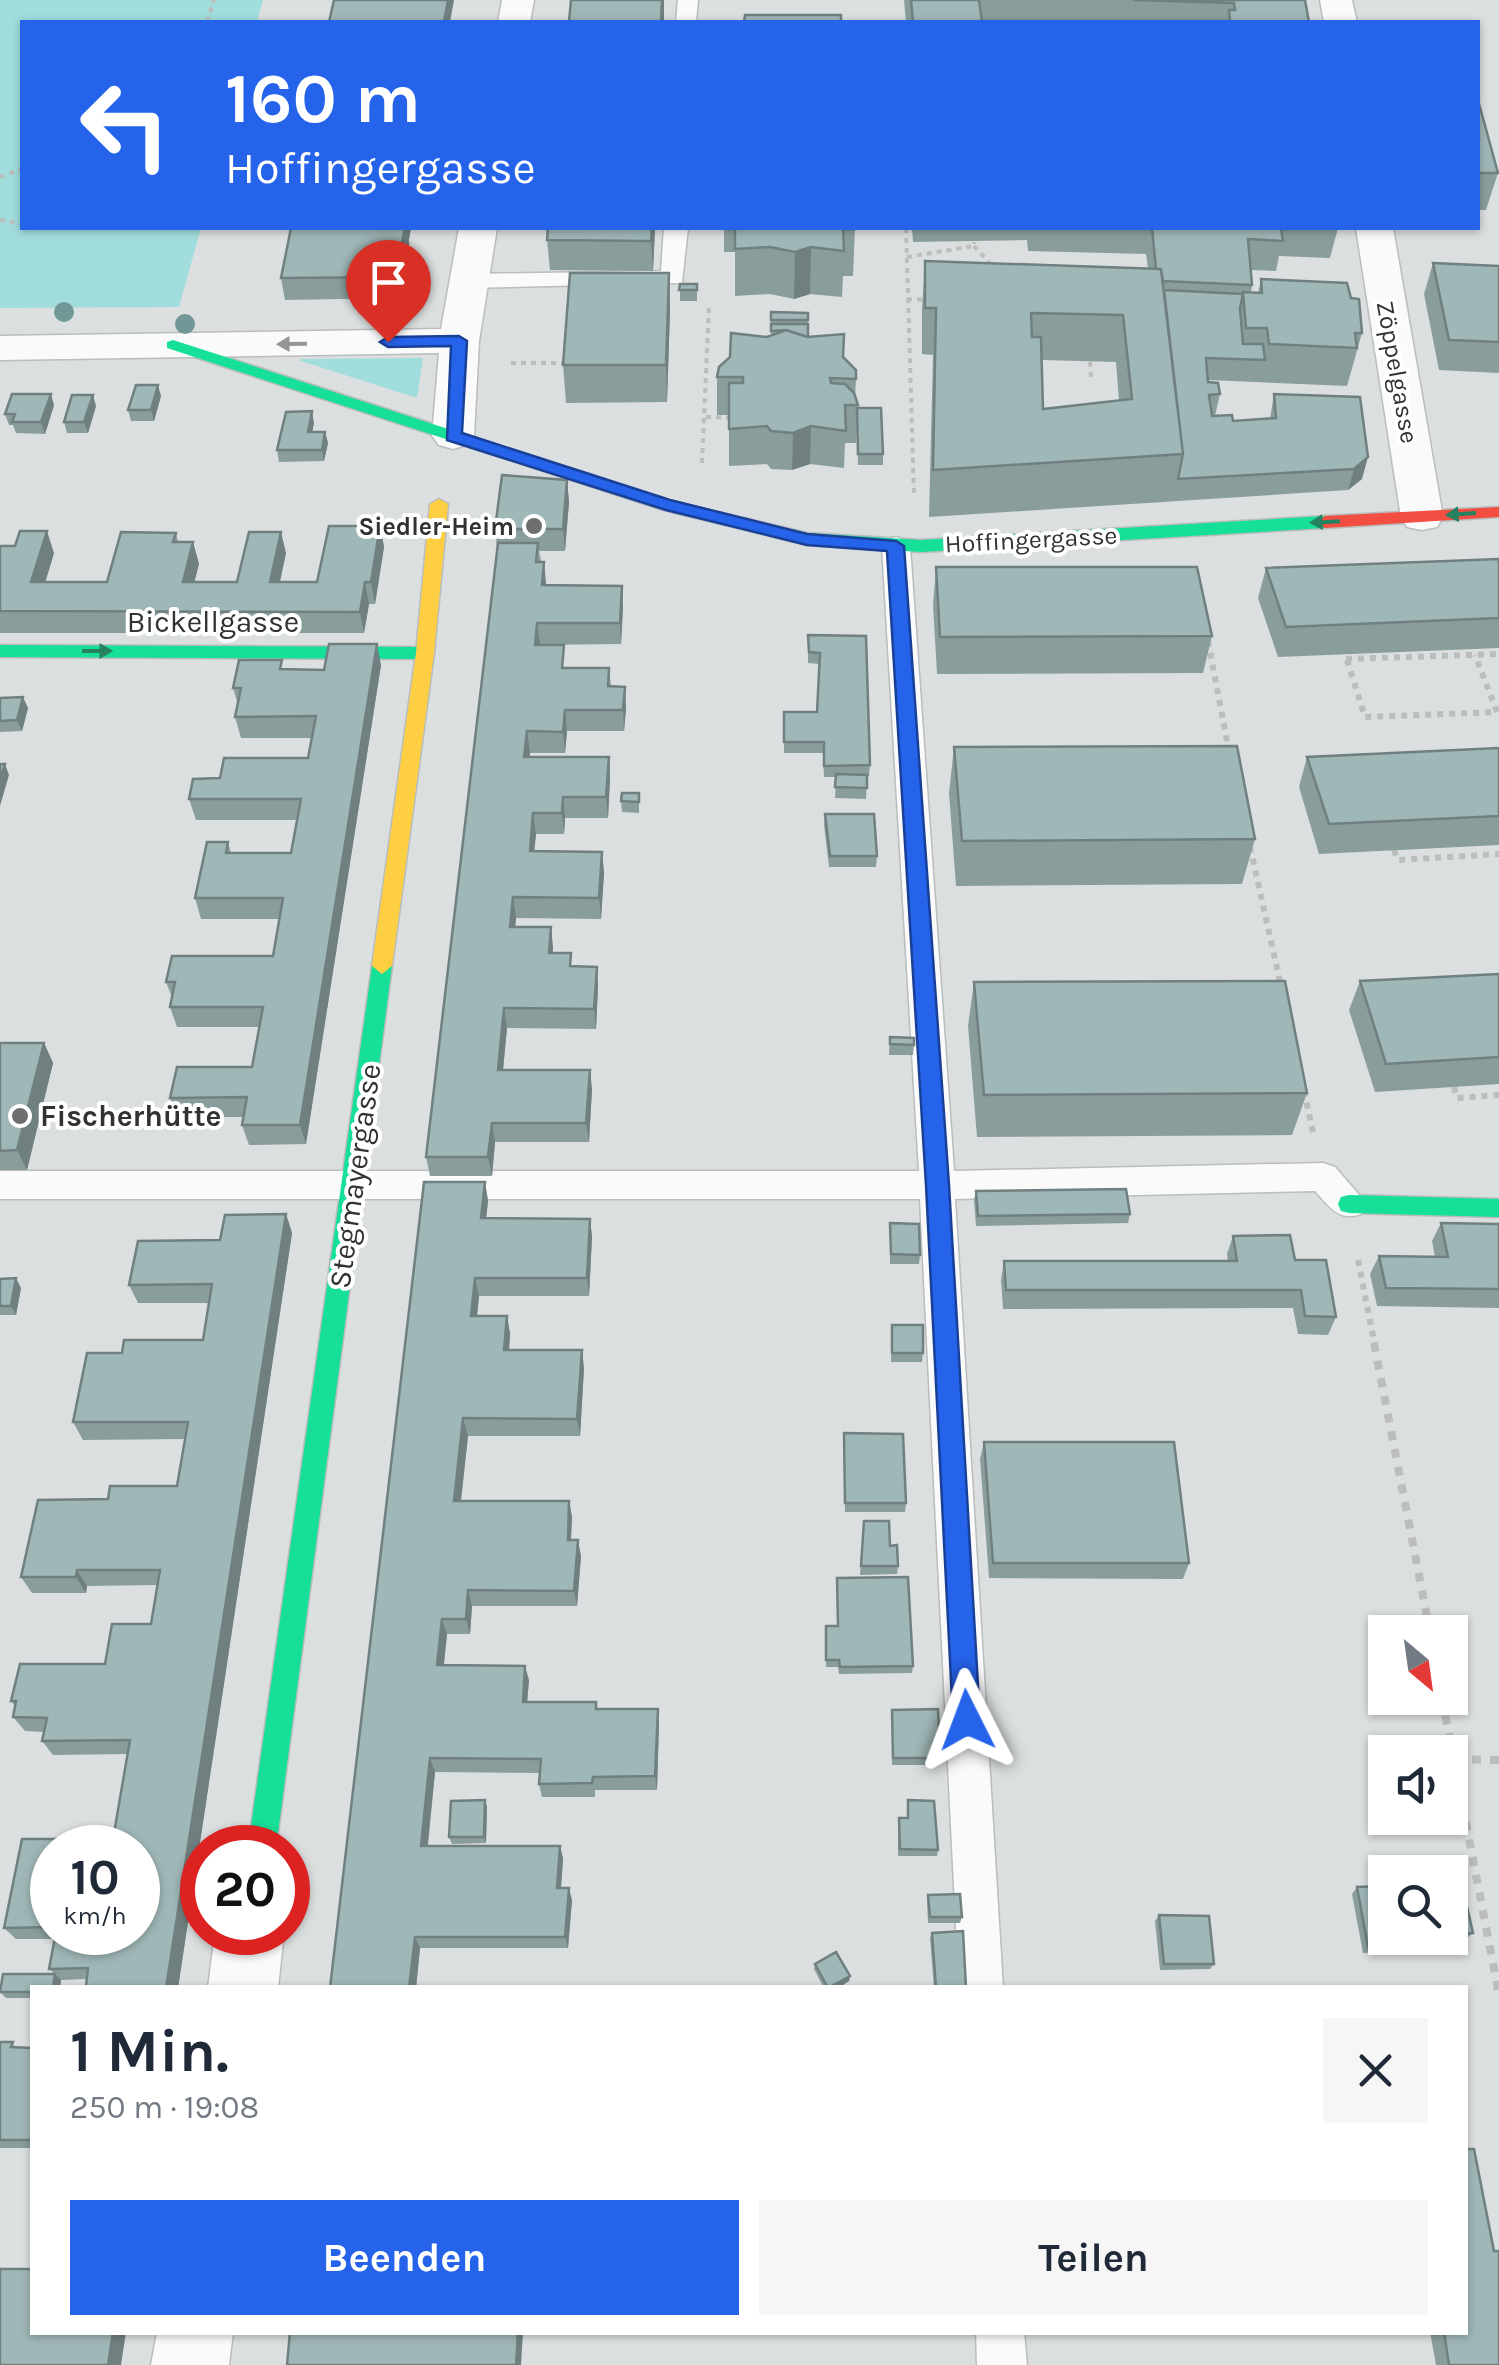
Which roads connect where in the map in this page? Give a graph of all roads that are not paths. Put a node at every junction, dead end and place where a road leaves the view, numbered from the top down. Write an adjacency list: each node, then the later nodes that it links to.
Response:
1 (478, 230): 4 (street)
2 (676, 230): 4 (lane)
3 (1374, 230): 11 (street, Zöppelgasse)
4 (470, 281): 5 (street)
5 (459, 341): 6 (street, Hoffingergasse, one-way to 6); 8 (street)
6 (173, 346): 7 (street, Hoffingergasse); 8 (street, Hoffingergasse)
7 (0, 348)
8 (453, 436): 12 (street, Hoffingergasse)
9 (439, 504): 14 (street, Stegmayergasse)
10 (1499, 512): 11 (street, Hoffingergasse, one-way to 11)
11 (1422, 517): 12 (street, Hoffingergasse, one-way to 12)
12 (906, 546): 16 (lane)
13 (0, 651): 14 (street, Bickellgasse, one-way to 14)
14 (426, 653): 17 (street, Stegmayergasse)
15 (0, 1185): 17 (lane)
16 (938, 1185): 17 (lane); 18 (lane); 23 (lane)
17 (354, 1187): 20 (street, Stegmayergasse)
18 (1349, 1204): 19 (street)
19 (1499, 1208)
20 (265, 1825)
21 (247, 1955): 22 (street)
22 (243, 1985)
23 (981, 1985)
24 (195, 2335): 26 (street)
25 (1000, 2335): 27 (lane)
26 (190, 2365)
27 (1002, 2365)

